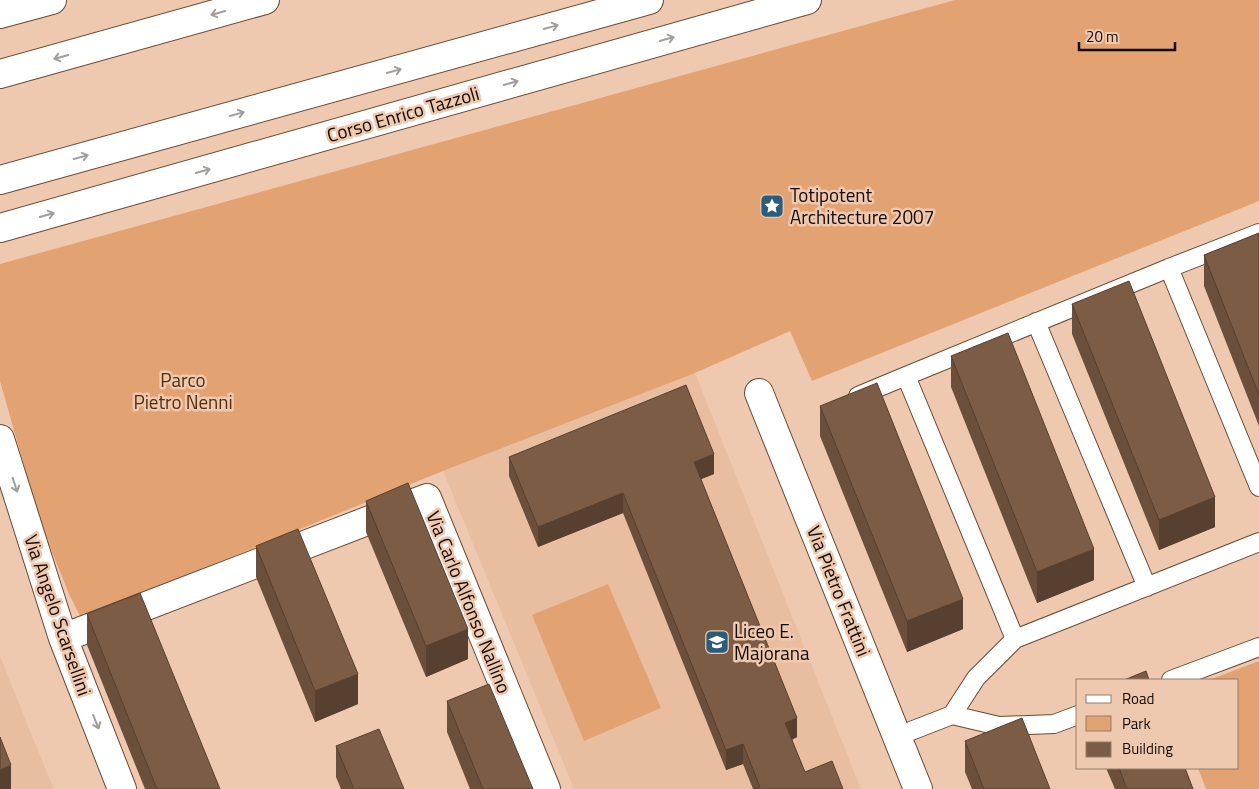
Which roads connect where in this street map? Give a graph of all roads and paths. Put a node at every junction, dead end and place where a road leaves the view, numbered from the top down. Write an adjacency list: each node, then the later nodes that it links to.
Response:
1 (52, 0): 5 (street)
2 (265, 0): 6 (street, one-way to 6)
3 (649, 0): 7 (street, one-way to 3)
4 (807, 0): 8 (street, Corso Enrico Tazzoli, one-way to 4)
5 (0, 14)
6 (0, 74)
7 (0, 180)
8 (0, 228)
9 (1259, 233): 10 (lane)
10 (1169, 268): 11 (lane); 16 (lane)
11 (1036, 322): 12 (lane); 18 (lane)
12 (906, 376): 14 (lane); 20 (lane)
13 (759, 393): 25 (street, Via Pietro Frattini)
14 (845, 402)
15 (0, 439): 19 (street, Via Angelo Scarsellini, one-way to 19)
16 (1259, 487)
17 (1259, 542): 18 (lane)
18 (1147, 587): 20 (lane)
19 (63, 638): 26 (street, Via Angelo Scarsellini, one-way to 26); 27 (street, Via Carlo Alfonso Nallino)
20 (1015, 639): 23 (lane)
21 (1259, 647): 22 (lane)
22 (1174, 679)
23 (952, 715): 24 (lane); 25 (lane)
24 (1076, 716)
25 (898, 736): 28 (street, Via Pietro Frattini)
26 (122, 789)
27 (546, 789)
28 (918, 789)

